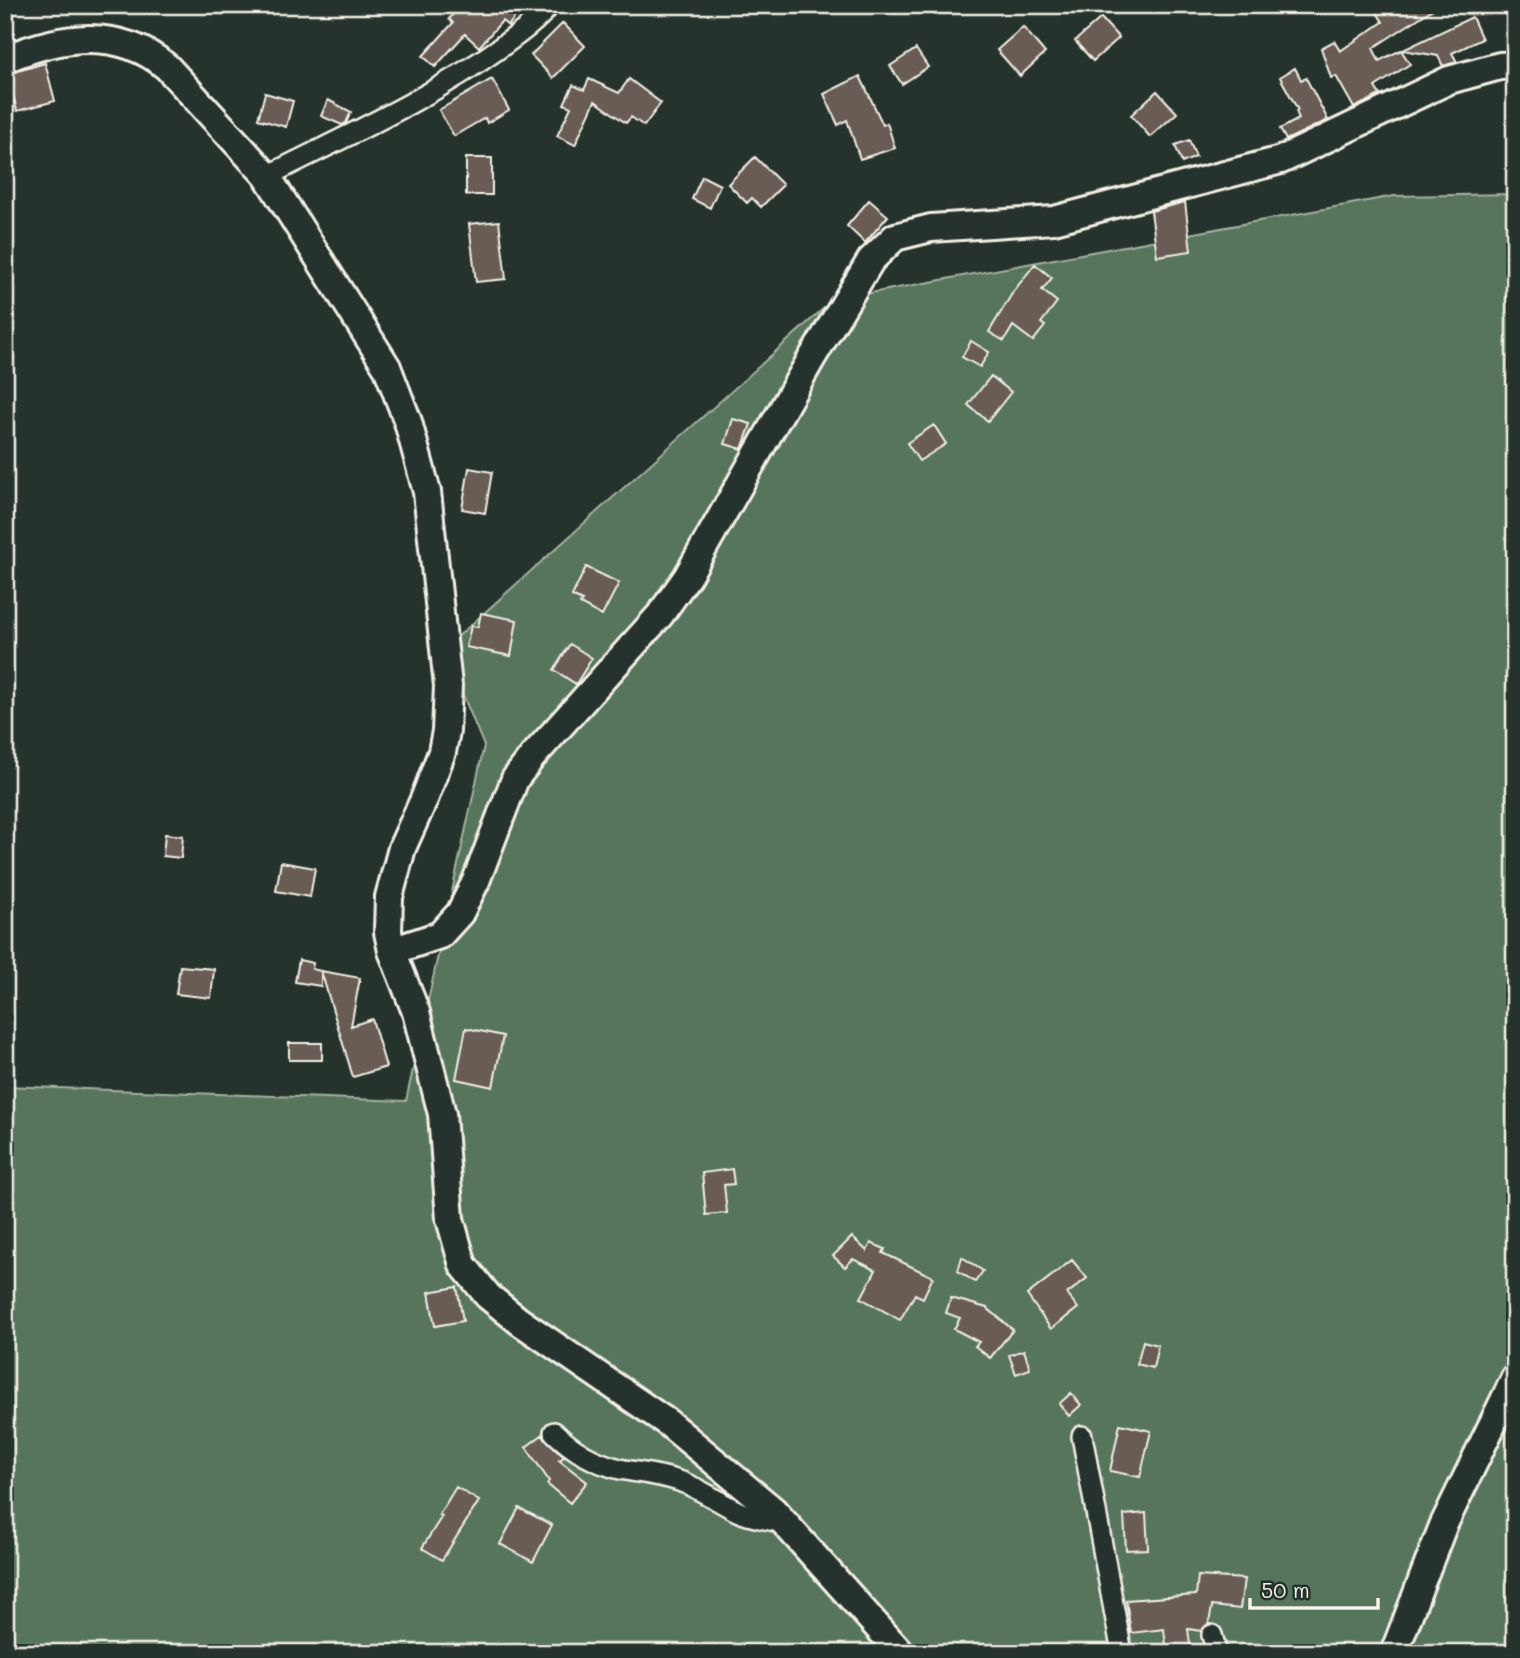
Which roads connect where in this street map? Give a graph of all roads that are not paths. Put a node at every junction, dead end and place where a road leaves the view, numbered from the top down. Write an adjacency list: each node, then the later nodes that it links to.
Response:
1 (550, 5): 4 (street)
2 (5, 59): 4 (main road)
3 (1515, 65): 5 (main road)
4 (267, 176): 5 (main road)
5 (391, 951): 9 (main road)
6 (1515, 1378): 12 (main road)
7 (554, 1432): 9 (street)
8 (1082, 1436): 11 (street)
9 (784, 1523): 10 (main road)
10 (901, 1653)
11 (1122, 1653)
12 (1394, 1653)

